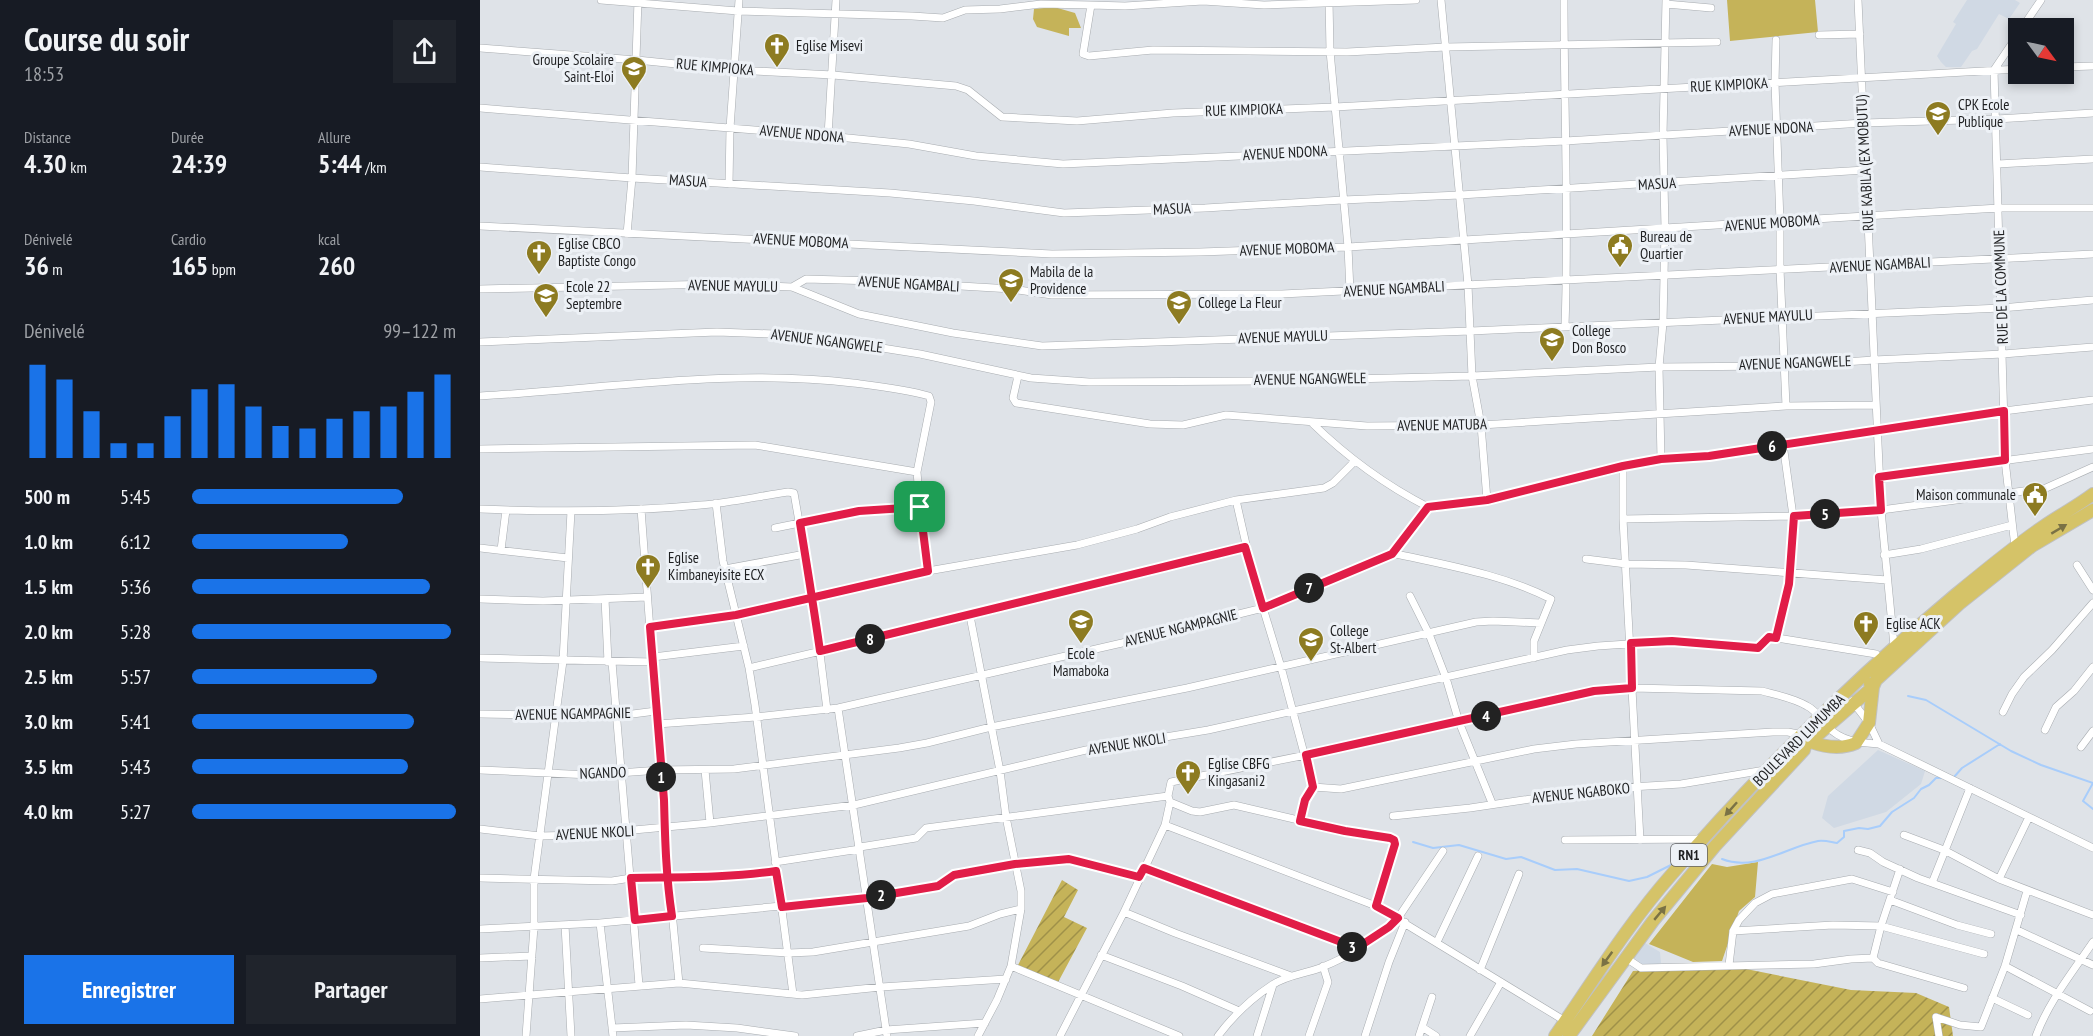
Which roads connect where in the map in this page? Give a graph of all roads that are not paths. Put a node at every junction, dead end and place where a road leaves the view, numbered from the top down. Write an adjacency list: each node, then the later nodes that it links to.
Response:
1 (601, 0): 10 (street)
2 (739, 0): 14 (street)
3 (836, 0): 15 (street)
4 (1416, 0): 9 (street)
5 (1441, 0): 23 (street)
6 (1564, 0): 22 (street)
7 (1858, 0): 17 (street, RUE KABILA (EX MOBUTU))
8 (2041, 0): 16 (street)
9 (1329, 1): 12 (street); 26 (street)
10 (638, 2): 14 (street); 27 (street)
11 (1666, 2): 13 (street); 20 (street)
12 (1091, 5): 15 (street); 26 (street)
13 (1711, 8)
14 (738, 11): 15 (street); 31 (street)
15 (835, 15): 33 (street)
16 (2029, 18)
17 (1860, 34): 18 (street); 34 (street, RUE KABILA (EX MOBUTU))
18 (1819, 35)
19 (1776, 40): 35 (street)
20 (1664, 42): 21 (street); 22 (street); 36 (street)
21 (1717, 42)
22 (1564, 46): 23 (street); 37 (street)
23 (1446, 47): 26 (street); 38 (street)
24 (480, 48): 27 (street, RUE KIMPIOKA)
25 (2008, 49): 32 (street)
26 (1330, 51): 39 (street)
27 (637, 60): 31 (street, RUE KIMPIOKA); 43 (street)
28 (2093, 66): 29 (street)
29 (2074, 67)
30 (2008, 69): 32 (street, RUE KIMPIOKA)
31 (735, 70): 33 (street, RUE KIMPIOKA); 45 (street)
32 (1994, 70): 34 (street, RUE KIMPIOKA); 42 (street, RUE DE LA COMMUNE)
33 (833, 75): 39 (street, RUE KIMPIOKA); 48 (street)
34 (1862, 79): 35 (street, RUE KIMPIOKA); 44 (street, RUE KABILA (EX MOBUTU))
35 (1775, 83): 36 (street, RUE KIMPIOKA); 46 (street)
36 (1663, 89): 37 (street, RUE KIMPIOKA); 47 (street)
37 (1564, 94): 38 (street, RUE KIMPIOKA); 49 (street)
38 (1450, 100): 39 (street, RUE KIMPIOKA); 50 (street)
39 (1335, 107): 51 (street)
40 (480, 108): 43 (street, AVENUE NDONA)
41 (2093, 113): 42 (street, AVENUE NDONA)
42 (1997, 119): 44 (street, AVENUE NDONA); 53 (street, RUE DE LA COMMUNE)
43 (634, 121): 45 (street, AVENUE NDONA); 57 (street)
44 (1863, 123): 46 (street, AVENUE NDONA); 55 (street, RUE KABILA (EX MOBUTU))
45 (730, 128): 48 (street, AVENUE NDONA); 58 (street)
46 (1777, 129): 47 (street, AVENUE NDONA); 56 (street)
47 (1663, 135): 49 (street, AVENUE NDONA); 59 (street)
48 (828, 136): 51 (street, AVENUE NDONA)
49 (1565, 141): 50 (street, AVENUE NDONA); 60 (street)
50 (1456, 146): 51 (street, AVENUE NDONA); 61 (street)
51 (1340, 150): 62 (street)
52 (2093, 159): 53 (street)
53 (1998, 164): 63 (street, RUE DE LA COMMUNE)
54 (480, 166): 57 (street, MASUA)
55 (1865, 170): 56 (street, MASUA); 65 (street, RUE KABILA (EX MOBUTU))
56 (1779, 176): 59 (street, MASUA); 66 (street)
57 (632, 178): 58 (street, MASUA); 69 (street)
58 (729, 184): 62 (street, MASUA)
59 (1662, 184): 60 (street, MASUA); 68 (street)
60 (1566, 188): 61 (street, MASUA); 70 (street)
61 (1460, 195): 62 (street, MASUA); 71 (street)
62 (1343, 200): 72 (street)
63 (1999, 208): 64 (street, AVENUE MOBOMA); 65 (street, AVENUE MOBOMA); 74 (street, RUE DE LA COMMUNE)
64 (2093, 208)
65 (1868, 216): 66 (street, AVENUE MOBOMA); 75 (street, RUE KABILA (EX MOBUTU))
66 (1780, 222): 68 (street, AVENUE MOBOMA); 76 (street)
67 (480, 226): 69 (street, AVENUE MOBOMA)
68 (1665, 229): 70 (street, AVENUE MOBOMA); 77 (street)
69 (627, 234): 72 (street, AVENUE MOBOMA)
70 (1567, 234): 71 (street, AVENUE MOBOMA); 78 (street)
71 (1463, 239): 72 (street, AVENUE MOBOMA); 79 (street)
72 (1348, 246): 82 (street)
73 (2093, 254): 74 (street, AVENUE NGAMBALI)
74 (1999, 258): 75 (street, AVENUE NGAMBALI); 84 (street, RUE DE LA COMMUNE)
75 (1870, 266): 76 (street, AVENUE NGAMBALI); 85 (street, RUE KABILA (EX MOBUTU))
76 (1780, 269): 77 (street, AVENUE NGAMBALI); 86 (street)
77 (1664, 276): 78 (street, AVENUE NGAMBALI); 87 (street)
78 (1567, 280): 79 (street, AVENUE NGAMBALI); 88 (street)
79 (1468, 285): 82 (street, AVENUE NGAMBALI); 89 (street)
80 (792, 287): 81 (street, AVENUE MAYULU); 82 (street, AVENUE NGAMBALI); 89 (street, AVENUE MAYULU)
81 (480, 289)
82 (1350, 291)
83 (2093, 300): 84 (street, AVENUE MAYULU)
84 (2001, 308): 85 (street, AVENUE MAYULU); 92 (street, RUE DE LA COMMUNE)
85 (1872, 313): 86 (street, AVENUE MAYULU); 93 (street, RUE KABILA (EX MOBUTU))
86 (1782, 316): 87 (street, AVENUE MAYULU); 94 (street)
87 (1663, 323): 88 (street, AVENUE MAYULU); 95 (street)
88 (1565, 326): 89 (street, AVENUE MAYULU)
89 (1471, 331): 97 (street)
90 (480, 342): 96 (street, AVENUE NGANGWELE)
91 (2093, 347): 92 (street, AVENUE NGANGWELE)
92 (2003, 354): 93 (street, AVENUE NGANGWELE); 102 (street, RUE DE LA COMMUNE)
93 (1874, 360): 94 (street, AVENUE NGANGWELE); 100 (street, RUE KABILA (EX MOBUTU))
94 (1784, 366): 95 (street, AVENUE NGANGWELE); 101 (street)
95 (1659, 367): 97 (street, AVENUE NGANGWELE); 103 (street)
96 (1018, 376): 97 (street, AVENUE NGANGWELE); 104 (street, AVENUE MATUBA)
97 (1473, 376): 105 (street)
98 (480, 396): 115 (street)
99 (2093, 400): 102 (street)
100 (1876, 405): 101 (street, AVENUE MATUBA); 106 (street, RUE KABILA (EX MOBUTU))
101 (1786, 406): 103 (street, AVENUE MATUBA)
102 (2004, 411): 106 (street); 111 (street, RUE DE LA COMMUNE)
103 (1660, 415): 105 (street, AVENUE MATUBA); 110 (street)
104 (1312, 423): 105 (street, AVENUE MATUBA); 112 (street)
105 (1481, 425): 120 (street)
106 (1877, 431): 107 (street); 116 (street, RUE KABILA (EX MOBUTU))
107 (1783, 444): 110 (street); 130 (street)
108 (480, 449): 115 (street)
109 (2093, 449): 111 (street)
110 (1661, 459): 113 (street)
111 (2005, 460): 116 (street); 117 (street, RUE DE LA COMMUNE)
112 (1354, 462): 119 (street); 123 (street)
113 (1623, 466): 120 (street); 131 (street)
114 (2093, 467): 117 (street)
115 (917, 472): 122 (street)
116 (1879, 477): 127 (street, RUE KABILA (EX MOBUTU))
117 (2008, 492): 127 (street); 133 (street, RUE DE LA COMMUNE)
118 (2093, 494): 138 (highway, BOULEVARD LUMUMBA / RN1)
119 (1236, 500): 135 (street); 147 (street)
120 (1487, 500): 123 (street)
121 (716, 503): 125 (street); 132 (street); 146 (street)
122 (920, 507): 132 (street); 147 (street)
123 (1428, 507): 140 (street, AVENUE NGAMPAGNIE)
124 (480, 509): 126 (street)
125 (640, 509): 129 (street); 152 (street)
126 (506, 510): 129 (street); 137 (street)
127 (1881, 510): 130 (street); 141 (street, RUE KABILA (EX MOBUTU))
128 (2093, 510): 138 (highway, BOULEVARD LUMUMBA / RN1, one-way to 128)
129 (571, 511): 142 (street)
130 (1794, 516): 131 (street); 148 (street)
131 (1623, 519): 144 (street)
132 (800, 523): 134 (street); 139 (street)
133 (2012, 525): 138 (street, RUE DE LA COMMUNE); 141 (street)
134 (775, 528)
135 (1245, 547): 158 (street); 160 (street)
136 (480, 548): 137 (street)
137 (501, 550): 142 (street)
138 (2018, 552): 167 (highway, BOULEVARD LUMUMBA / RN1); 181 (highway, BOULEVARD LUMUMBA / RN1)
139 (805, 554): 146 (street); 153 (street)
140 (1392, 554): 158 (street, AVENUE NGAMPAGNIE); 161 (street)
141 (1884, 555): 149 (street, RUE KABILA (EX MOBUTU))
142 (568, 558): 156 (street)
143 (1586, 559): 144 (street)
144 (1626, 564): 148 (street); 165 (street)
145 (2077, 565): 150 (street)
146 (725, 569): 159 (street)
147 (928, 571): 153 (street)
148 (1790, 573): 149 (street); 164 (street)
149 (1887, 580): 167 (street, RUE KABILA (EX MOBUTU))
150 (2093, 590)
151 (1410, 596): 163 (street)
152 (647, 597): 155 (street); 162 (street)
153 (812, 597): 159 (street); 168 (street)
154 (480, 599): 156 (street)
155 (605, 599): 156 (street); 174 (street)
156 (566, 600): 173 (street)
157 (2093, 603): 188 (street)
158 (1263, 608): 175 (street); 178 (street, AVENUE NGAMPAGNIE)
159 (736, 615): 162 (street); 166 (street)
160 (970, 616): 168 (street); 178 (street)
161 (1541, 622): 163 (street, NGANDO); 171 (street)
162 (650, 627): 172 (street)
163 (1429, 634): 175 (street, NGANDO); 180 (street)
164 (1772, 638): 165 (street, AVENUE NKOLI); 169 (street, AVENUE NKOLI)
165 (1631, 643): 171 (street, AVENUE NKOLI); 182 (street)
166 (744, 646): 172 (street); 177 (street)
167 (1894, 648): 179 (highway, BOULEVARD LUMUMBA / RN1)
168 (820, 651): 177 (street); 185 (street)
169 (1876, 654)
170 (480, 658): 173 (street)
171 (1534, 658): 180 (street, AVENUE NKOLI)
172 (653, 659): 174 (street); 186 (street)
173 (563, 661): 174 (street); 190 (street)
174 (610, 662): 191 (street)
175 (1281, 667): 187 (street); 197 (street, NGANDO)
176 (2093, 667): 198 (street)
177 (749, 668): 192 (street)
178 (981, 676): 184 (street, AVENUE NGAMPAGNIE); 197 (street)
179 (1863, 676): 181 (highway); 183 (highway, BOULEVARD LUMUMBA / RN1)
180 (1446, 678): 187 (street, AVENUE NKOLI); 193 (street)
181 (1873, 687): 183 (highway, BOULEVARD LUMUMBA / RN1); 195 (highway)
182 (1632, 688): 193 (street); 194 (street); 201 (street)
183 (1849, 697): 194 (highway, BOULEVARD LUMUMBA / RN1); 195 (street)
184 (838, 708): 185 (street, AVENUE NGAMPAGNIE); 205 (street)
185 (826, 710): 192 (street, AVENUE NGAMPAGNIE)
186 (656, 711): 191 (street, AVENUE NGAMPAGNIE); 196 (street)
187 (1292, 712): 206 (street); 213 (street, AVENUE NKOLI)
188 (2003, 712)
189 (480, 714): 190 (street, AVENUE NGAMPAGNIE)
190 (557, 716): 191 (street, AVENUE NGAMPAGNIE); 214 (street)
191 (617, 716): 215 (street)
192 (756, 717): 196 (street, AVENUE NGAMPAGNIE); 208 (street)
193 (1459, 722): 206 (street); 207 (street)
194 (1824, 722): 200 (highway, BOULEVARD LUMUMBA / RN1); 202 (street)
195 (1869, 723): 202 (highway); 203 (street)
196 (657, 724): 210 (street)
197 (991, 727): 205 (street, NGANDO); 213 (street)
198 (2045, 730)
199 (2093, 731): 204 (street)
200 (1807, 738): 201 (street); 202 (highway); 212 (highway, BOULEVARD LUMUMBA / RN1); 287 (highway, BOULEVARD LUMUMBA / RN1, one-way to 200)
201 (1635, 739): 207 (street); 217 (street)
202 (1856, 743): 203 (street)
203 (1879, 744): 218 (street)
204 (2081, 747)
205 (846, 755): 208 (street, NGANDO); 221 (street)
206 (1306, 755): 216 (street); 219 (street)
207 (1474, 761): 216 (street); 220 (street)
208 (762, 766): 211 (street, NGANDO); 222 (street)
209 (480, 770): 214 (street, NGANDO)
210 (660, 770): 211 (street, NGANDO); 215 (street, NGANDO); 229 (street)
211 (705, 770): 227 (street)
212 (1768, 770): 217 (street, AVENUE NGABOKO); 234 (highway, BOULEVARD LUMUMBA / RN1, one-way to 234)
213 (1000, 771): 221 (street, AVENUE NKOLI); 224 (street)
214 (548, 772): 215 (street, NGANDO); 233 (street)
215 (621, 773): 231 (street)
216 (1313, 787): 226 (street)
217 (1637, 787): 220 (street, AVENUE NGABOKO); 236 (street)
218 (1970, 788): 225 (street); 240 (street)
219 (1169, 799): 224 (street); 226 (street); 228 (street)
220 (1492, 803): 223 (street, AVENUE NGABOKO)
221 (854, 805): 222 (street, AVENUE NKOLI); 237 (street)
222 (770, 816): 227 (street, AVENUE NKOLI); 243 (street)
223 (1393, 816)
224 (1006, 817): 237 (street); 244 (street)
225 (2029, 817): 238 (street); 254 (street)
226 (1300, 821): 259 (street)
227 (710, 823): 229 (street, AVENUE NKOLI)
228 (1165, 825): 245 (street); 259 (street)
229 (665, 828): 231 (street, AVENUE NKOLI); 249 (street)
230 (480, 829): 233 (street, AVENUE NKOLI)
231 (627, 831): 233 (street, AVENUE NKOLI); 252 (street)
232 (1904, 835): 240 (street)
233 (540, 836): 253 (street)
234 (1704, 839): 236 (street); 316 (highway, BOULEVARD LUMUMBA / RN1, one-way to 316)
235 (1565, 840): 236 (street)
236 (1640, 840)
237 (860, 848): 243 (street); 258 (street)
238 (2093, 848)
239 (1858, 850): 246 (street)
240 (1944, 850): 254 (street); 255 (street)
241 (1443, 851): 266 (street)
242 (1478, 856): 277 (street)
243 (775, 862): 247 (street)
244 (1015, 864): 250 (street); 258 (street); 261 (street)
245 (1144, 868): 250 (street); 281 (street)
246 (1900, 869): 255 (street); 257 (street)
247 (776, 871): 249 (street); 260 (street)
248 (1519, 874): 295 (street)
249 (668, 877): 252 (street); 265 (street)
250 (1139, 877): 262 (street)
251 (480, 878): 253 (street)
252 (631, 878): 253 (street); 267 (street)
253 (534, 879): 272 (street)
254 (1999, 879): 256 (street)
255 (1932, 883): 263 (street)
256 (2028, 891): 263 (street); 264 (street)
257 (1892, 896): 271 (street); 275 (street); 276 (street)
258 (867, 898): 260 (street); 279 (street)
259 (1376, 906): 266 (street)
260 (782, 907): 265 (street); 282 (street)
261 (1021, 909): 279 (street); 292 (street)
262 (1124, 912): 285 (street); 296 (street)
263 (2020, 915): 274 (street)
264 (2093, 915)
265 (672, 916): 267 (street); 298 (street)
266 (1398, 918): 268 (street); 281 (street)
267 (635, 920): 269 (street); 301 (street)
268 (1405, 922): 277 (street); 331 (street)
269 (600, 923): 270 (street); 304 (street)
270 (564, 925): 272 (street); 305 (street)
271 (1881, 926): 275 (street); 283 (street); 288 (street)
272 (534, 927): 273 (street); 284 (street)
273 (480, 929)
274 (2017, 930): 289 (street); 294 (street)
275 (1732, 931): 290 (street)
276 (1991, 934)
277 (1437, 942): 295 (street)
278 (2093, 942): 289 (street)
279 (874, 943): 282 (street); 302 (street)
280 (703, 948): 282 (street)
281 (1357, 948): 293 (street)
282 (789, 953): 307 (street)
283 (1984, 954)
284 (532, 956): 286 (street); 309 (street)
285 (1101, 956): 308 (street); 313 (street)
286 (480, 958)
287 (1626, 958): 290 (street); 336 (highway, BOULEVARD LUMUMBA / RN1)
288 (1873, 958): 290 (street); 303 (street)
289 (2082, 959): 291 (street); 306 (street)
290 (1729, 965)
291 (2093, 965)
292 (1011, 966): 297 (street); 308 (street)
293 (1323, 966): 296 (street); 330 (street)
294 (2005, 966): 306 (street); 311 (street)
295 (1480, 970): 299 (street)
296 (1291, 976): 300 (street)
297 (1006, 979): 302 (street); 317 (street)
298 (680, 982): 301 (street); 307 (street)
299 (1501, 982): 316 (street); 334 (street)
300 (1273, 985): 313 (street); 329 (street)
301 (639, 986): 304 (street)
302 (881, 987): 307 (street); 320 (street)
303 (1964, 988)
304 (607, 989): 305 (street); 319 (street)
305 (568, 992): 309 (street); 322 (street)
306 (2057, 993): 314 (street); 338 (street)
307 (793, 994)
308 (1081, 995): 326 (street); 327 (street)
309 (528, 996): 312 (street); 321 (street)
310 (1432, 997): 318 (street)
311 (1992, 998): 315 (street); 337 (street)
312 (480, 999)
313 (1239, 1011): 328 (street)
314 (2090, 1011)
315 (2028, 1015)
316 (1565, 1021): 335 (highway, BOULEVARD LUMUMBA / RN1)
317 (985, 1023): 320 (street); 325 (street)
318 (1422, 1027): 332 (street); 333 (street)
319 (612, 1032): 323 (street)
320 (886, 1033): 324 (street)
321 (526, 1036)
322 (571, 1036)
323 (795, 1036)
324 (857, 1036)
325 (978, 1036)
326 (1060, 1036)
327 (1179, 1036)
328 (1218, 1036)
329 (1257, 1036)
330 (1308, 1036)
331 (1365, 1036)
332 (1419, 1036)
333 (1436, 1036)
334 (1470, 1036)
335 (1555, 1036)
336 (1569, 1036)
337 (1939, 1036)
338 (2036, 1036)

